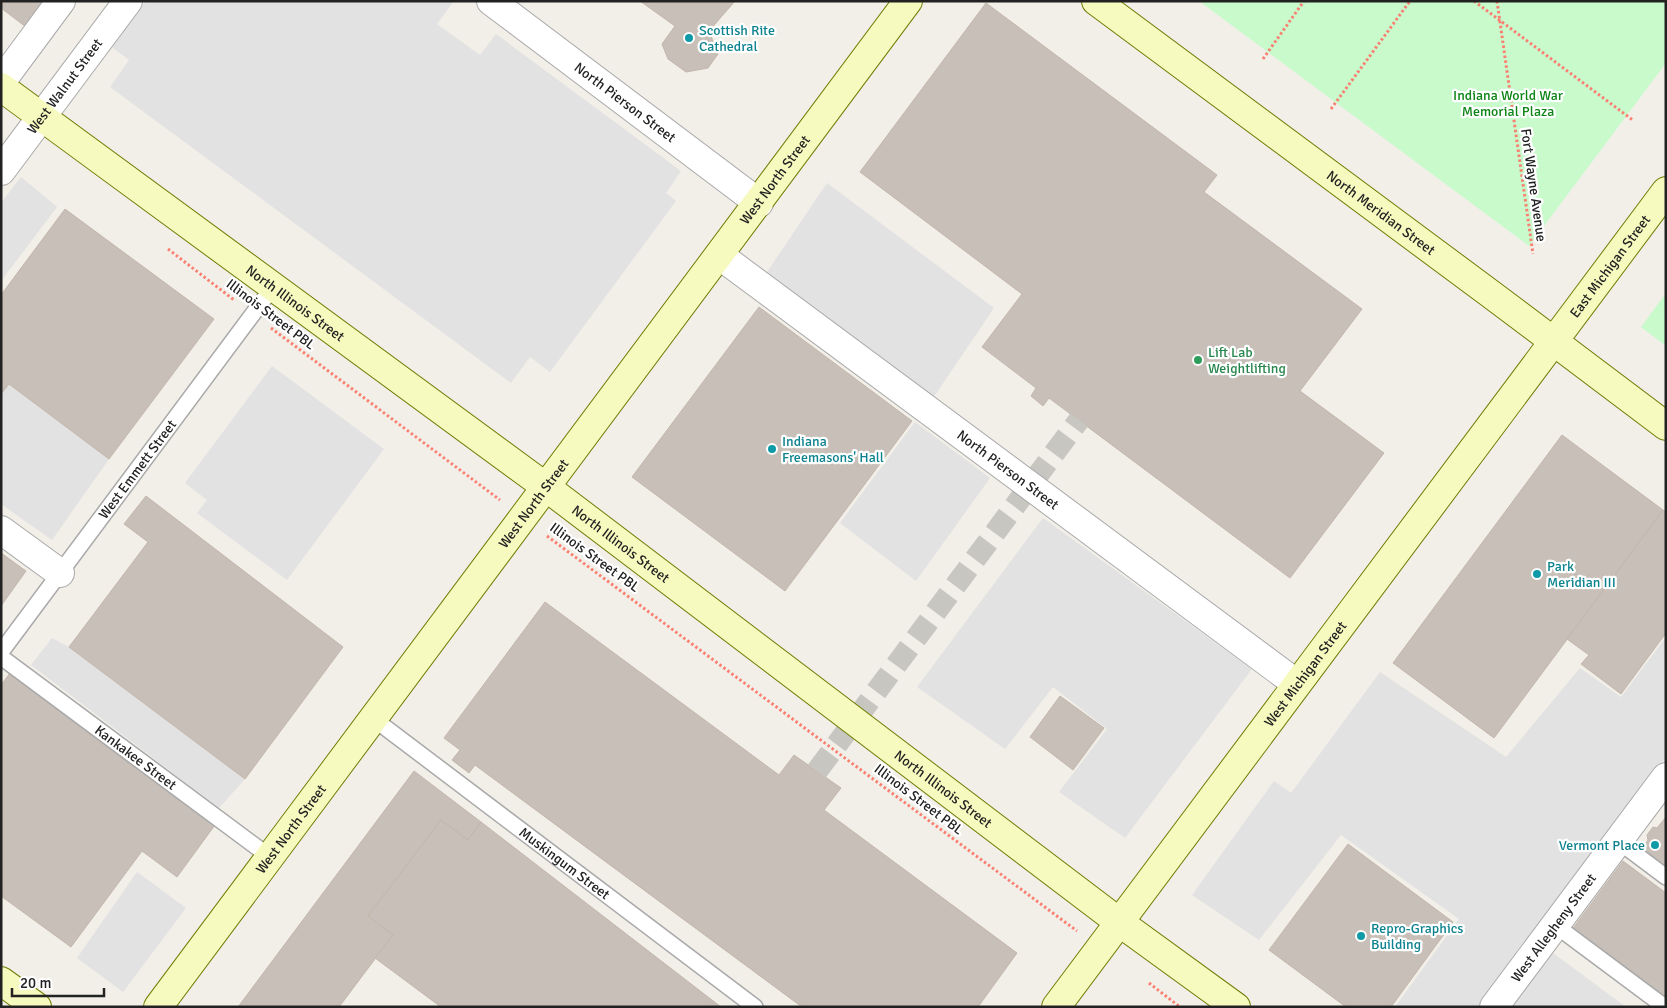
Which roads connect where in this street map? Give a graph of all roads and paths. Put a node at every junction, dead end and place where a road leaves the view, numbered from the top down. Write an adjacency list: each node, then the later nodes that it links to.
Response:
1 (62, 1): 12 (street)
2 (128, 1): 15 (street, West Walnut Street)
3 (491, 1): 19 (street, North Pierson Street)
4 (908, 1): 19 (main road, West North Street)
5 (1096, 1): 25 (main road, North Meridian Street)
6 (1304, 1): 11 (path)
7 (1410, 1): 14 (path)
8 (1474, 1): 10 (path)
9 (1497, 1): 10 (path, Fort Wayne Avenue)
10 (1498, 20): 16 (path); 21 (path, Fort Wayne Avenue)
11 (1262, 59)
12 (1, 82)
13 (1, 87): 15 (main road, North Illinois Street)
14 (1331, 109)
15 (42, 117): 17 (street, West Walnut Street); 23 (main road, North Illinois Street)
16 (1634, 121)
17 (1, 171)
18 (1666, 191): 25 (main road, East Michigan Street)
19 (759, 203): 22 (main road, West North Street)
20 (166, 248): 24 (path, Illinois Street PBL)
21 (1533, 254)
22 (719, 255): 27 (main road, West North Street); 33 (street, North Pierson Street)
23 (273, 287): 24 (lane, West Emmett Street); 27 (main road, North Illinois Street)
24 (253, 314): 28 (path, Illinois Street PBL); 30 (lane, West Emmett Street)
25 (1554, 341): 26 (main road, North Meridian Street); 33 (main road, West Michigan Street)
26 (1666, 426)
27 (546, 487): 28 (main road, West North Street); 39 (main road, North Illinois Street)
28 (523, 517): 34 (main road, West North Street); 41 (path, Illinois Street PBL)
29 (1, 530): 30 (street)
30 (60, 573): 31 (lane, West Emmett Street)
31 (1, 652)
32 (1, 657): 37 (lane, Kankakee Street)
33 (1297, 684): 39 (main road, West Michigan Street)
34 (374, 719): 37 (main road, West North Street); 46 (lane, Muskingum Street)
35 (1666, 777): 36 (street, West Allegheny Street)
36 (1618, 841): 38 (lane); 40 (street, West Allegheny Street)
37 (270, 856): 45 (main road, West North Street)
38 (1666, 877)
39 (1119, 922): 41 (main road, West Michigan Street); 49 (main road, North Illinois Street)
40 (1556, 925): 50 (street, West Allegheny Street); 51 (lane)
41 (1100, 948): 47 (main road, West Michigan Street)
42 (1, 981): 44 (main road)
43 (1148, 983): 48 (path)
44 (37, 1007)
45 (158, 1007)
46 (755, 1007)
47 (1056, 1007)
48 (1180, 1007)
49 (1236, 1007)
50 (1494, 1007)
51 (1665, 1007)

